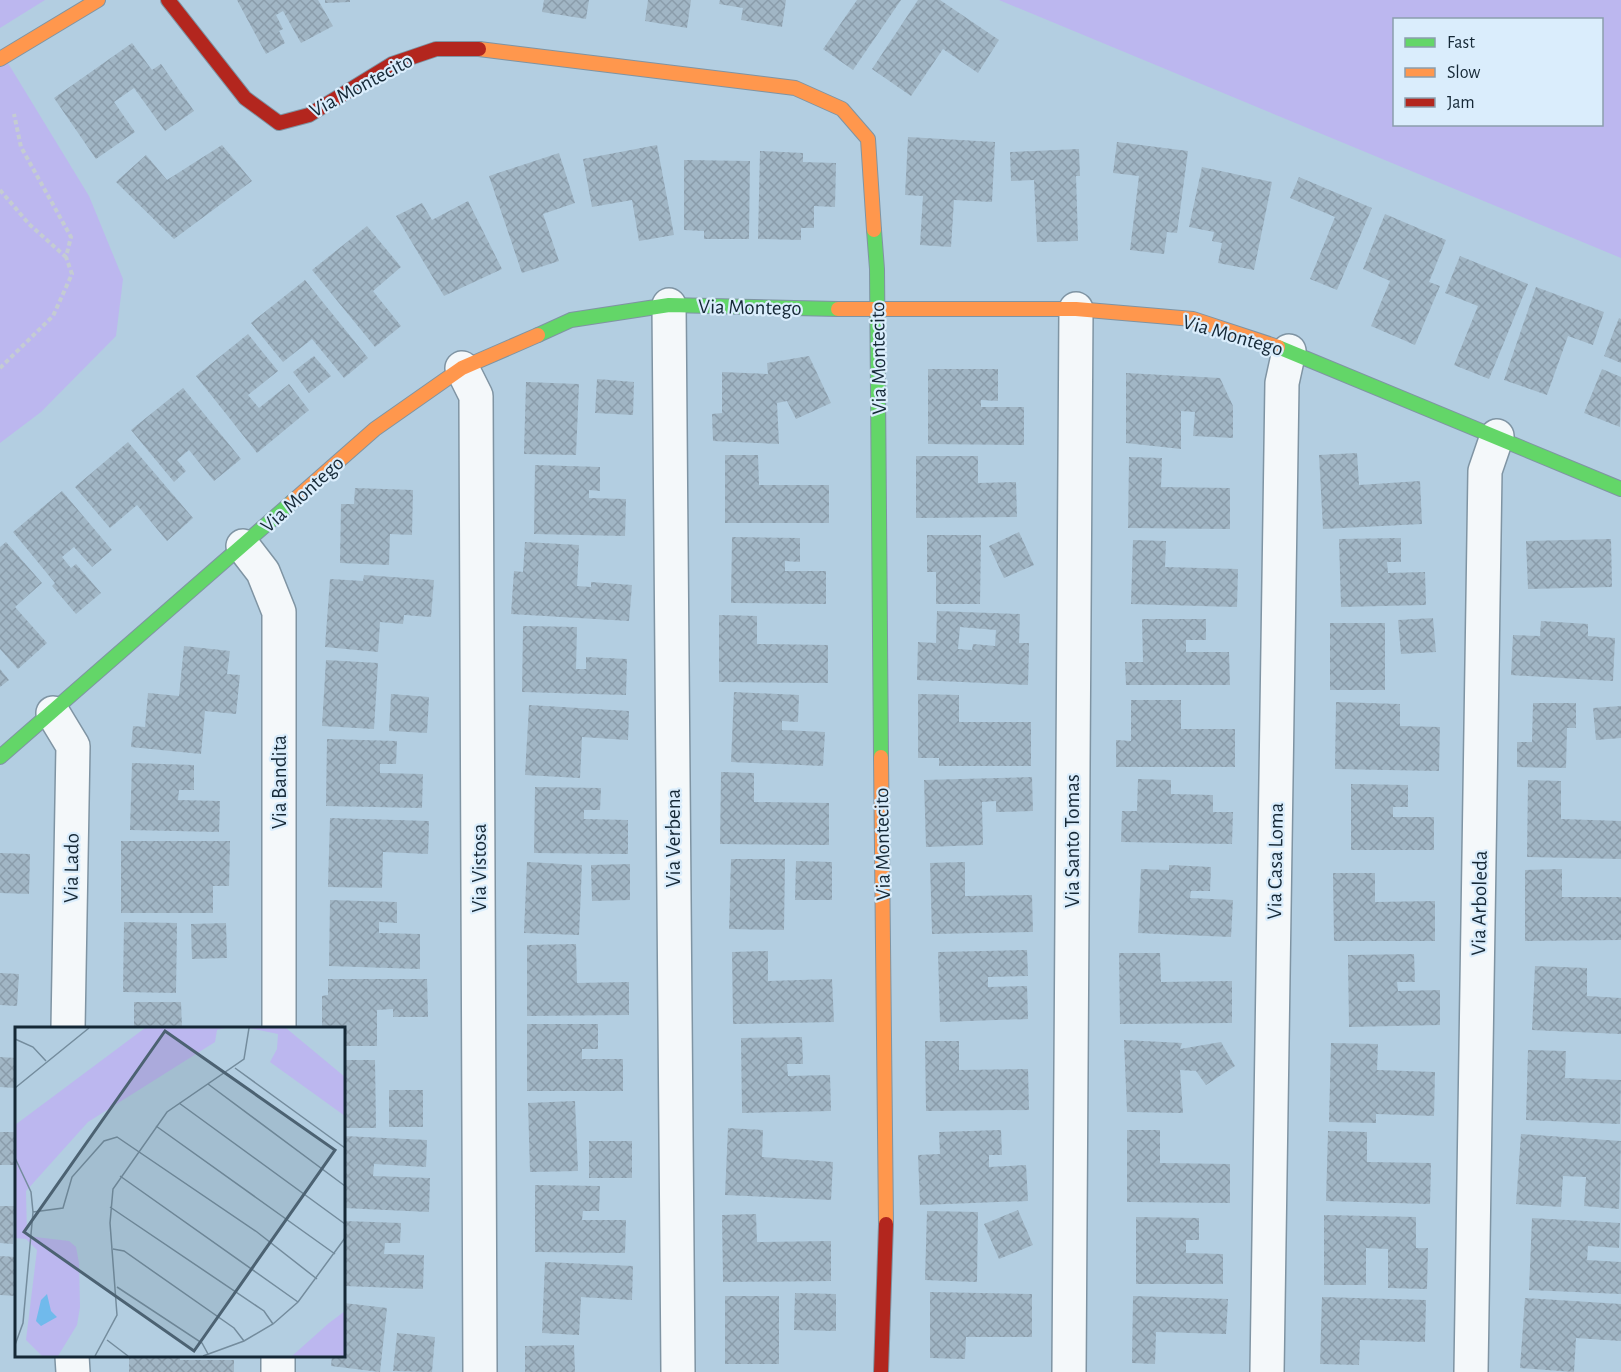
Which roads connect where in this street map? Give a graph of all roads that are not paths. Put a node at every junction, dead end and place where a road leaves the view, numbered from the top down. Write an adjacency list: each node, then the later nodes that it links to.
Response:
1 (98, 0): 3 (street)
2 (168, 0): 6 (street, Via Montecito)
3 (0, 59)
4 (669, 305): 6 (street, Via Montego); 8 (street, Via Montego); 19 (street, Via Verbena)
5 (1076, 309): 6 (street, Via Montego); 7 (street, Via Montego); 21 (street, Via Santo Tomas)
6 (877, 310): 20 (street, Via Montecito)
7 (1289, 351): 9 (street, Via Montego); 22 (street, Via Casa Loma)
8 (462, 368): 11 (street, Via Montego); 18 (street, Via Vistosa)
9 (1497, 436): 10 (street, Via Montego); 23 (street, Via Arboleda)
10 (1621, 489)
11 (243, 546): 12 (street, Via Montego); 15 (street, Via Bandita)
12 (54, 713): 13 (street, Via Montego); 14 (street, Via Lado)
13 (0, 757)
14 (68, 1027)
15 (279, 1027)
16 (72, 1357): 17 (street)
17 (73, 1372)
18 (480, 1372)
19 (678, 1372)
20 (880, 1372)
21 (1069, 1372)
22 (1267, 1372)
23 (1471, 1372)

